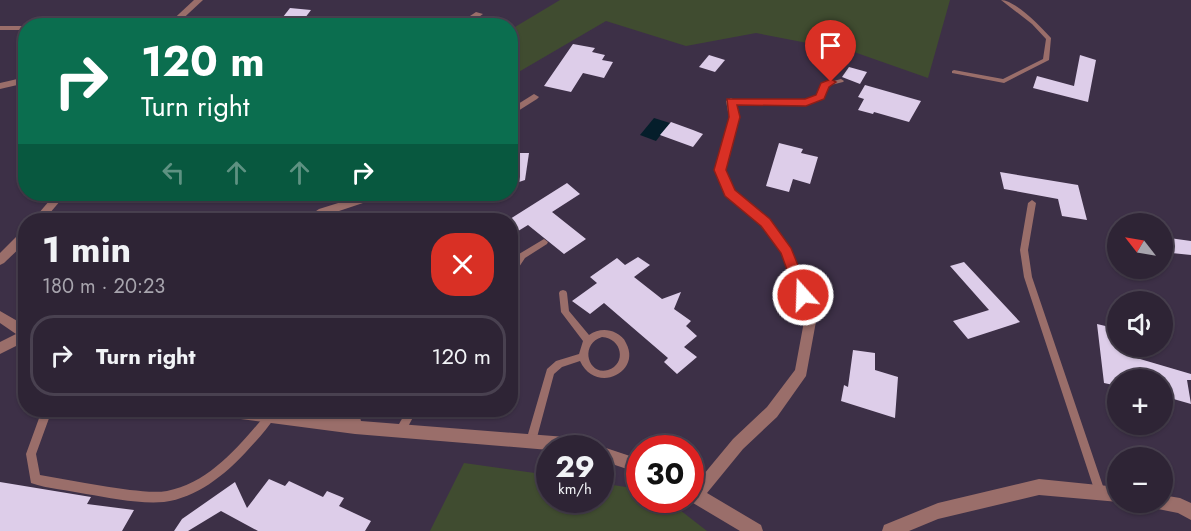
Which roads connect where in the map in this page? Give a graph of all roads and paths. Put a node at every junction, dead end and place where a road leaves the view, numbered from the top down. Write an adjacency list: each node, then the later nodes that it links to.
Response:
1 (199, 0): 4 (street)
2 (1004, 0): 8 (lane)
3 (479, 14): 5 (street)
4 (179, 18)
5 (472, 18)
6 (0, 28): 7 (street)
7 (18, 28)
8 (954, 72)
9 (841, 81): 13 (lane)
10 (18, 82): 11 (street)
11 (0, 86)
12 (534, 96): 14 (street)
13 (731, 101): 40 (street)
14 (518, 108)
15 (55, 201): 18 (street)
16 (356, 201): 19 (street)
17 (1032, 203): 41 (lane)
18 (44, 213)
19 (321, 213)
20 (18, 242): 22 (street)
21 (544, 242): 23 (lane)
22 (0, 260)
23 (518, 262)
24 (563, 293): 28 (lane)
25 (0, 316): 26 (street)
26 (18, 328)
27 (18, 338): 29 (street)
28 (588, 341): 30 (lane); 30 (lane)
29 (0, 348)
30 (582, 357): 38 (lane)
31 (44, 417): 32 (lane)
32 (269, 417)
33 (278, 417): 36 (street)
34 (353, 417): 36 (street)
35 (408, 417): 37 (lane)
36 (355, 427): 37 (street)
37 (400, 431): 38 (street)
38 (531, 441): 39 (street)
39 (536, 441)
40 (704, 482)
41 (1100, 492): 42 (street); 47 (street)
42 (1107, 493)
43 (704, 501): 46 (street)
44 (1173, 505): 45 (street)
45 (1191, 513)
46 (755, 531)
47 (890, 531)

